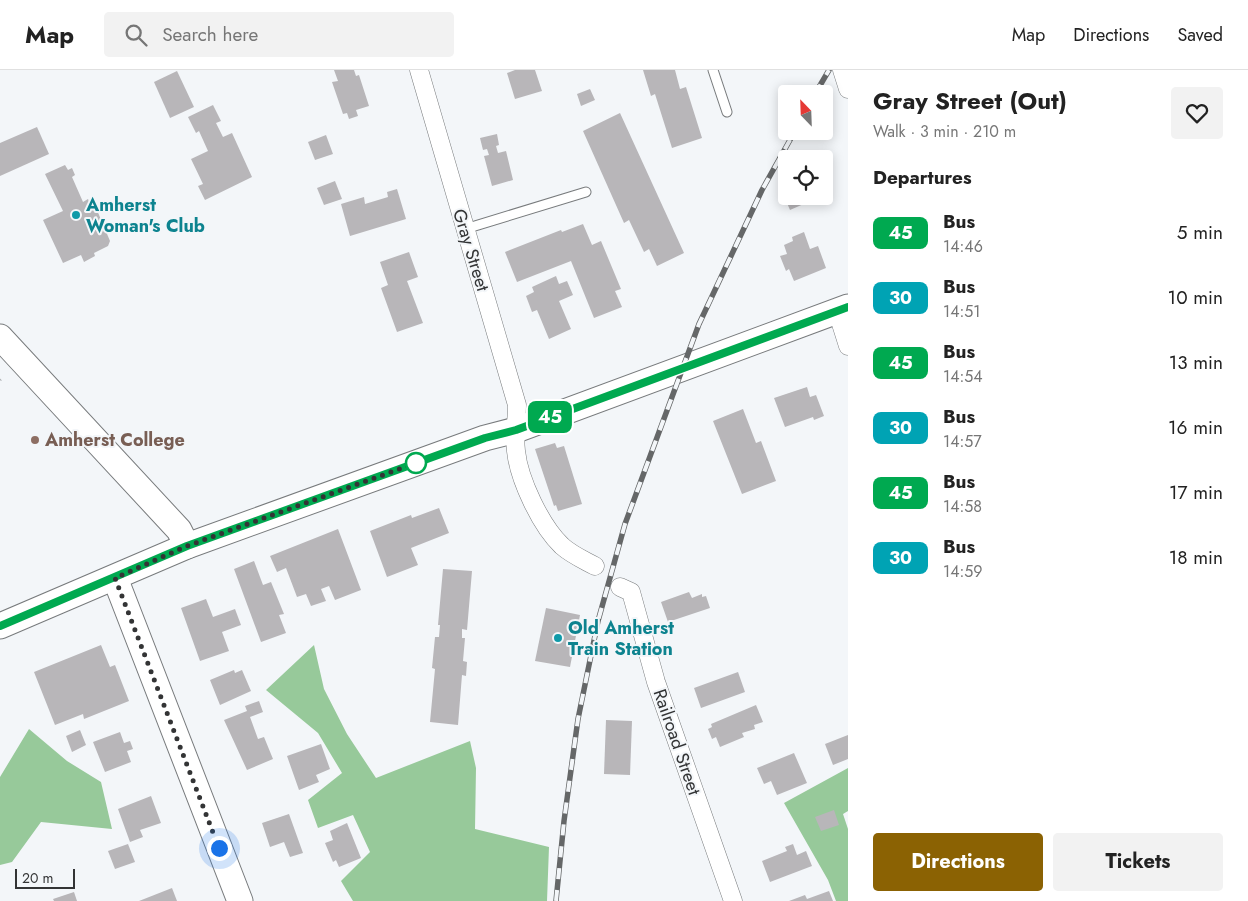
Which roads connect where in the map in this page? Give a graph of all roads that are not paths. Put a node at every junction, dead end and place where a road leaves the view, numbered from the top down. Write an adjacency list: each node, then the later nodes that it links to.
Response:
1 (419, 70): 7 (street, Gray Street)
2 (713, 70): 5 (lane)
3 (842, 70): 4 (street)
4 (848, 89)
5 (727, 112)
6 (586, 192): 7 (lane)
7 (464, 229): 11 (street, Gray Street)
8 (842, 309): 10 (street); 11 (main road)
9 (0, 337): 12 (main road)
10 (848, 346)
11 (516, 430): 12 (main road); 13 (street)
12 (187, 546): 14 (main road)
13 (596, 566)
14 (115, 578): 16 (main road); 17 (main road)
15 (620, 587): 18 (street, Railroad Street)
16 (0, 626)
17 (240, 901)
18 (733, 901)

